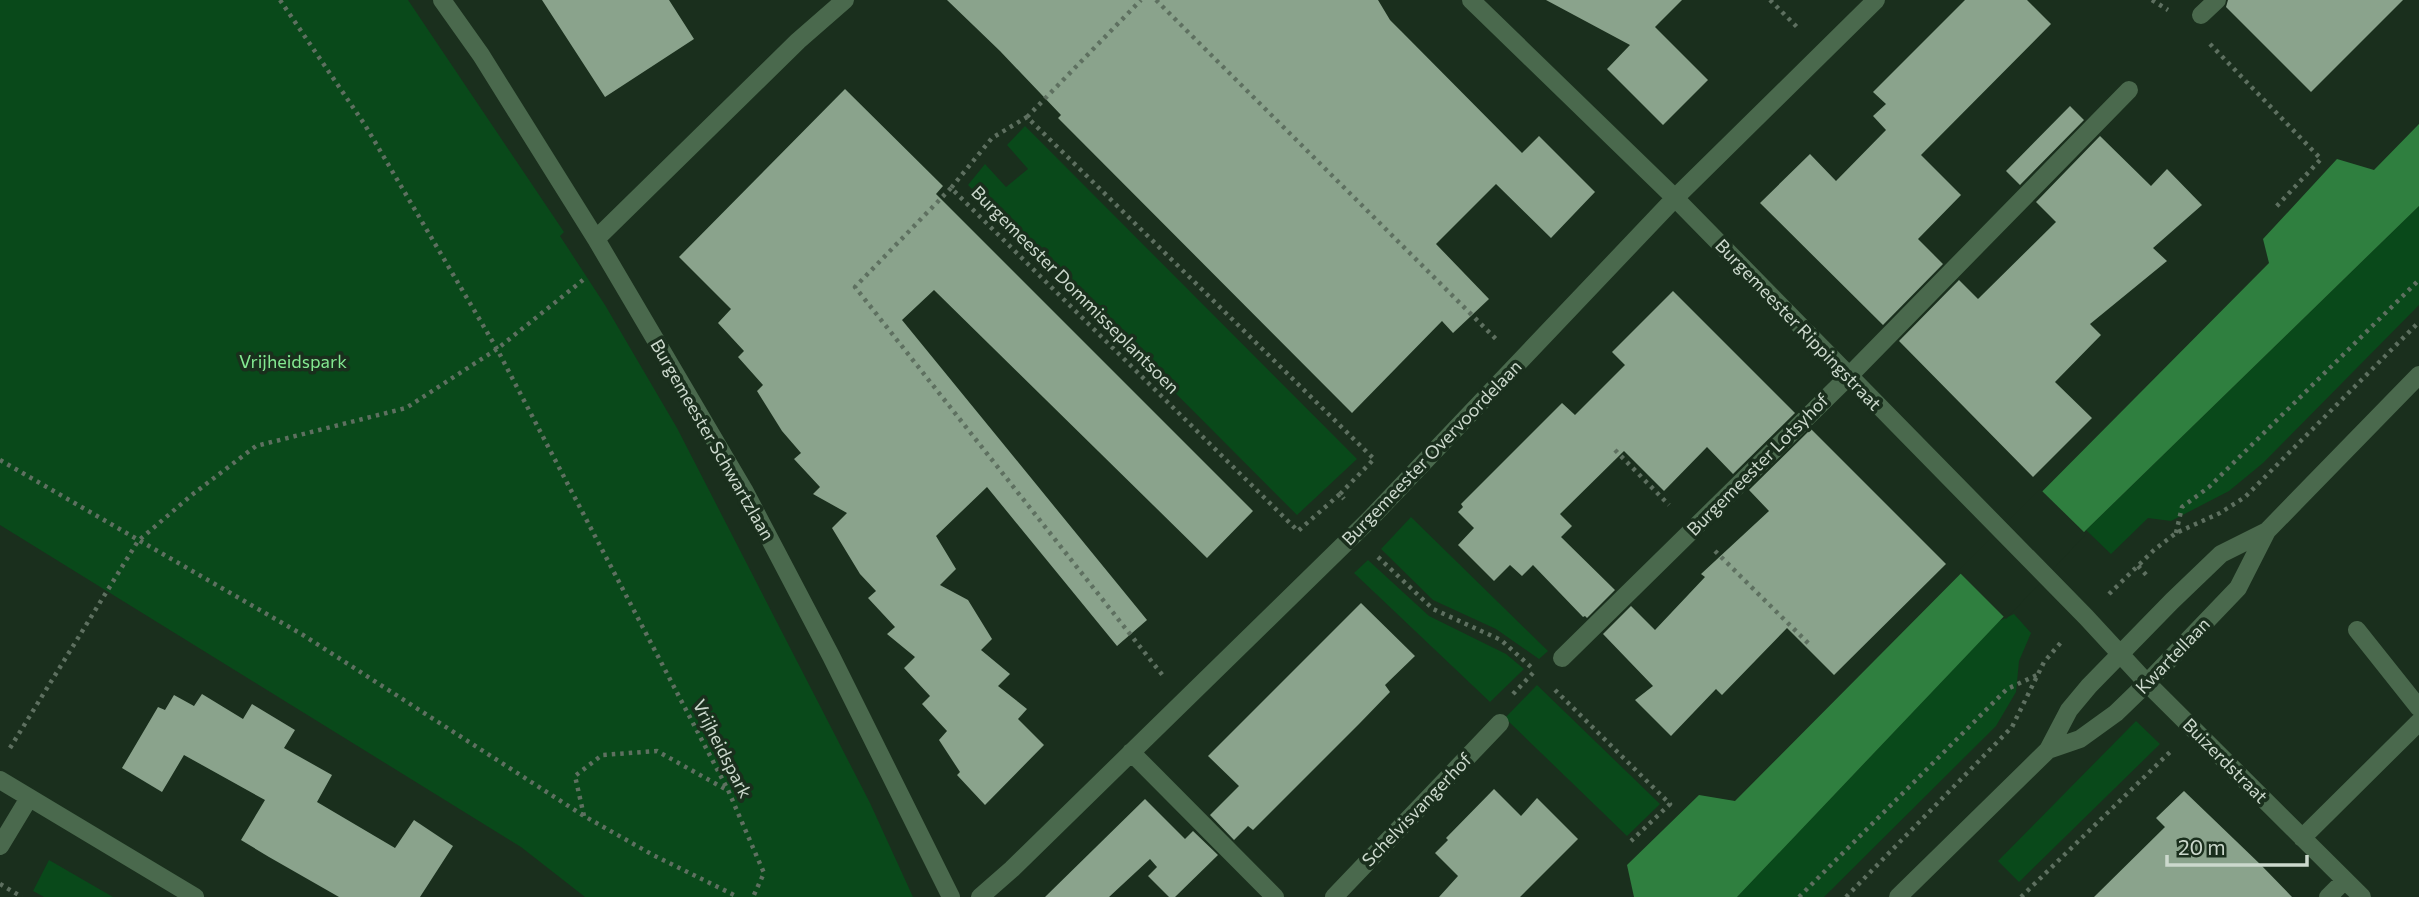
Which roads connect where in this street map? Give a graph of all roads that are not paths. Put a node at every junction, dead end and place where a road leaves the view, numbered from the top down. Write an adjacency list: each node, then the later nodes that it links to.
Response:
1 (442, 0): 9 (street, Burgemeester Schwartzlaan)
2 (845, 0): 9 (street)
3 (1471, 0): 8 (street, Burgemeester Rippingstraat)
4 (1876, 0): 8 (street, Burgemeester Overvoordelaan)
5 (2217, 0): 6 (street)
6 (2201, 15)
7 (2129, 90): 11 (street, Burgemeester Lotsyhof)
8 (1675, 198): 11 (street, Burgemeester Rippingstraat); 21 (street, Burgemeester Overvoordelaan)
9 (596, 240): 28 (street, Burgemeester Schwartzlaan)
10 (2419, 375): 12 (street, Kwartellaan)
11 (1848, 377): 14 (street, Burgemeester Rippingstraat); 15 (street, Burgemeester Lotsyhof)
12 (2267, 531): 14 (street, Kwartellaan); 16 (street, Kwartellaan)
13 (2357, 631): 17 (street)
14 (2121, 654): 16 (street, Buizerdstraat); 20 (street, Kwartellaan)
15 (1562, 658)
16 (2147, 683): 20 (street, Kwartellaan); 24 (street, Buizerdstraat)
17 (2419, 708)
18 (2419, 722): 24 (street)
19 (1500, 723): 31 (street, Schelvisvangerhof)
20 (2048, 750): 32 (street, Kwartellaan)
21 (1131, 752): 29 (street, Burgemeester Overvoordelaan); 30 (street)
22 (0, 780): 23 (street)
23 (29, 798): 25 (street); 27 (street)
24 (2302, 838): 26 (street, Buizerdstraat)
25 (0, 846)
26 (2345, 880): 33 (street); 34 (street, Buizerdstraat)
27 (195, 897)
28 (951, 897)
29 (980, 897)
30 (1275, 897)
31 (1334, 897)
32 (1898, 897)
33 (2328, 897)
34 (2362, 897)

